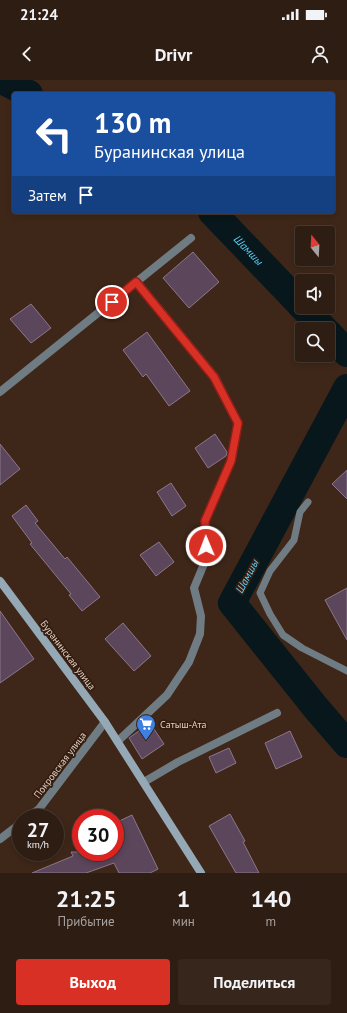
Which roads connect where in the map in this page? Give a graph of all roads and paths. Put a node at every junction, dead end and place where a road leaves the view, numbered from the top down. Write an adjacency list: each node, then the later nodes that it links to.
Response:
1 (191, 238): 2 (street)
2 (136, 282): 3 (street); 9 (street)
3 (0, 392)
4 (308, 502): 6 (lane)
5 (0, 581): 8 (main road, Буранинская улица)
6 (347, 671)
7 (278, 713): 10 (street)
8 (105, 722): 9 (main road, Буранинская улица); 11 (street, Покровская улица)
9 (118, 741): 10 (main road, Буранинская улица)
10 (144, 782): 14 (main road, Буранинская улица)
11 (39, 809)
12 (12, 830): 13 (street)
13 (0, 839)
14 (201, 873)

